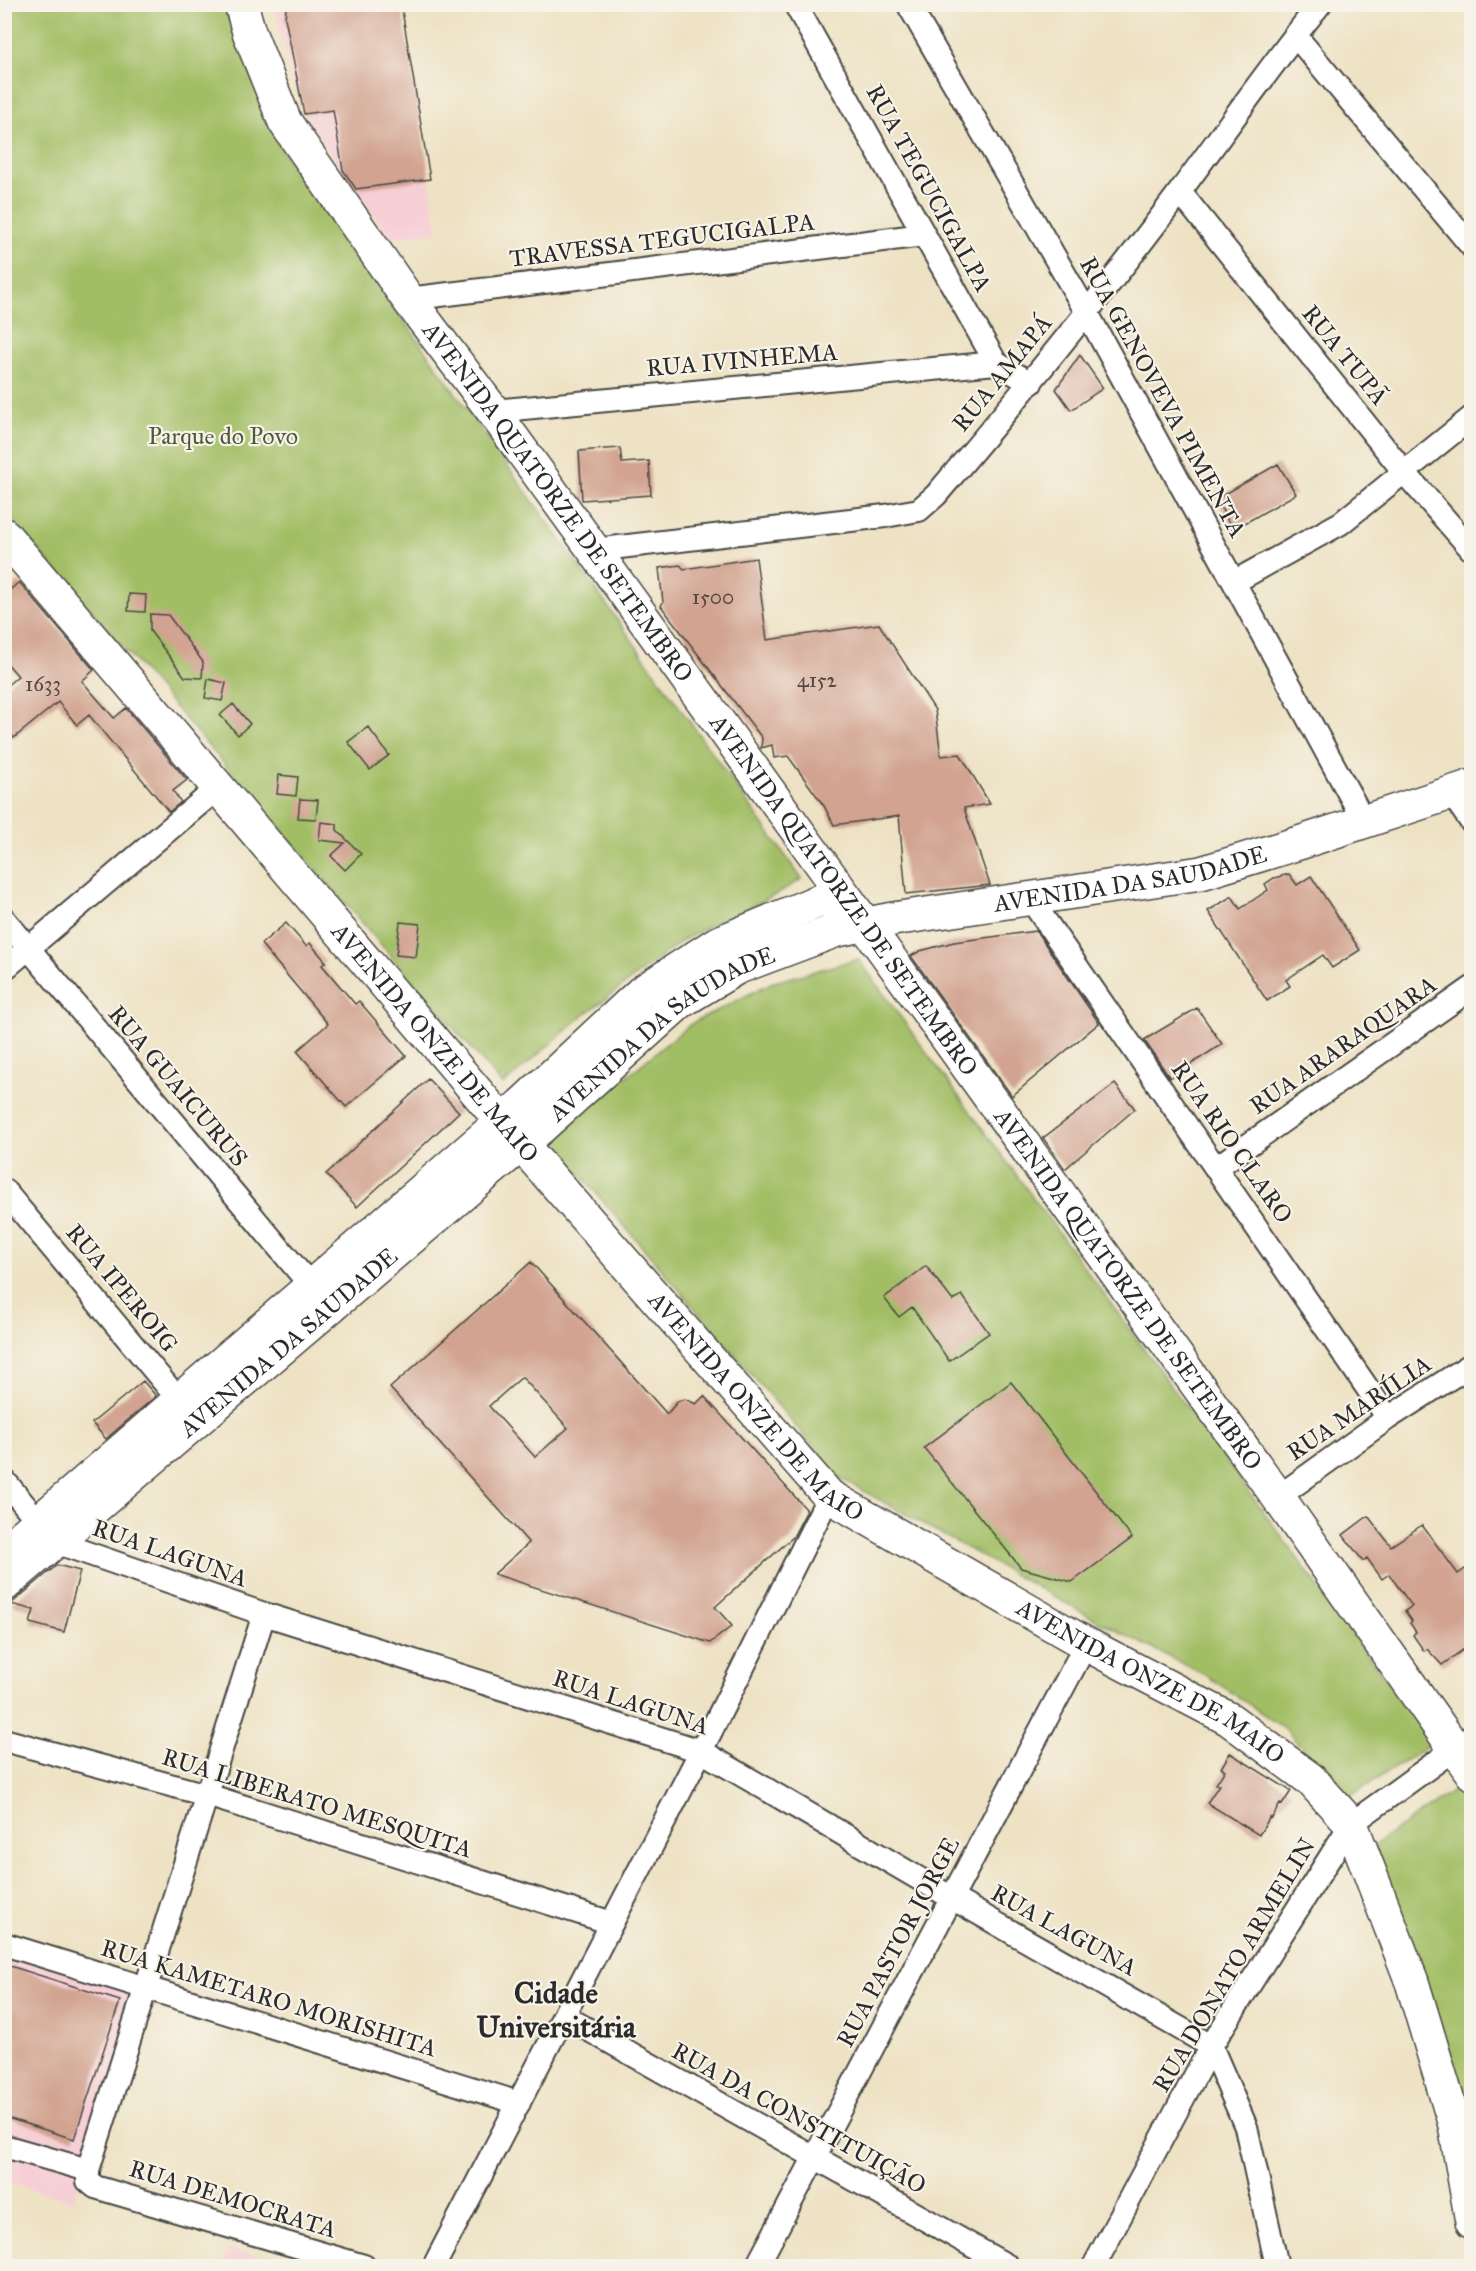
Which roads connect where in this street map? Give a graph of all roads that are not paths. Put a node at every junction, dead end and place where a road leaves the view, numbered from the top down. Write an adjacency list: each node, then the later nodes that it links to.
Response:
1 (241, 4): 9 (street, AVENIDA QUATORZE DE SETEMBRO)
2 (795, 4): 7 (street, RUA TEGUCIGALPA)
3 (908, 4): 10 (street, RUA GENOVEVA PIMENTA)
4 (1320, 4): 5 (street, RUA AMAPÁ)
5 (1295, 35): 6 (street, RUA AMAPÁ); 8 (street)
6 (1180, 192): 10 (street, RUA AMAPÁ); 15 (street, RUA TUPÃ)
7 (924, 235): 9 (street, TRAVESSA TEGUCIGALPA); 11 (street, RUA TEGUCIGALPA)
8 (1472, 247)
9 (408, 299): 13 (street, AVENIDA QUATORZE DE SETEMBRO)
10 (1086, 311): 12 (street, RUA AMAPÁ); 19 (street, RUA GENOVEVA PIMENTA)
11 (996, 363): 12 (street); 13 (street, RUA IVINHEMA)
12 (1031, 383): 17 (street, RUA AMAPÁ)
13 (493, 411): 17 (street, AVENIDA QUATORZE DE SETEMBRO)
14 (1472, 417): 15 (street)
15 (1404, 472): 18 (street, RUA TUPÃ); 19 (street)
16 (4, 535): 20 (street, AVENIDA ONZE DE MAIO)
17 (594, 550): 25 (street, AVENIDA QUATORZE DE SETEMBRO)
18 (1472, 550)
19 (1234, 582): 22 (street, RUA GENOVEVA PIMENTA)
20 (219, 787): 27 (street); 30 (street, AVENIDA ONZE DE MAIO)
21 (1462, 789): 22 (street, AVENIDA DA SAUDADE); 23 (street)
22 (1364, 820): 24 (street, AVENIDA DA SAUDADE)
23 (1472, 823)
24 (1029, 897): 25 (street, AVENIDA DA SAUDADE); 31 (street, RUA RIO CLARO)
25 (857, 914): 30 (street, AVENIDA DA SAUDADE); 39 (street, AVENIDA QUATORZE DE SETEMBRO)
26 (4, 919): 27 (street, RUA GUAICURUS)
27 (28, 949): 28 (street); 33 (street, RUA GUAICURUS)
28 (4, 969)
29 (1472, 988): 31 (street, RUA ARARAQUARA)
30 (511, 1132): 33 (street, AVENIDA DA SAUDADE); 35 (street, AVENIDA DA SAUDADE); 38 (street, AVENIDA ONZE DE MAIO)
31 (1217, 1167): 36 (street, RUA RIO CLARO)
32 (4, 1190): 35 (street, RUA IPEROIG)
33 (311, 1286): 35 (street, AVENIDA DA SAUDADE)
34 (1469, 1370): 36 (street, RUA MARÍLIA)
35 (188, 1411): 40 (street, AVENIDA DA SAUDADE)
36 (1388, 1418): 39 (street, RUA MARÍLIA)
37 (4, 1480): 40 (street)
38 (830, 1496): 44 (street, AVENIDA ONZE DE MAIO); 46 (street)
39 (1278, 1497): 47 (street, AVENIDA QUATORZE DE SETEMBRO)
40 (47, 1532): 41 (street, AVENIDA DA SAUDADE); 42 (street, AVENIDA DA SAUDADE); 43 (street, RUA LAGUNA)
41 (4, 1552)
42 (4, 1585)
43 (264, 1614): 46 (street, RUA LAGUNA); 48 (street)
44 (1086, 1644): 49 (street, AVENIDA ONZE DE MAIO); 50 (street, RUA PASTOR JORGE)
45 (4, 1740): 48 (street, RUA LIBERATO MESQUITA)
46 (701, 1751): 50 (street, RUA LAGUNA); 51 (street)
47 (1466, 1753): 49 (street, RUA DONATO ARMELIN)
48 (207, 1795): 51 (street, RUA LIBERATO MESQUITA); 53 (street)
49 (1351, 1824): 55 (street, RUA DONATO ARMELIN); 60 (street, AVENIDA ONZE DE MAIO)
50 (952, 1898): 55 (street, RUA LAGUNA); 58 (street, RUA PASTOR JORGE)
51 (612, 1923): 54 (street)
52 (4, 1944): 53 (street, RUA KAMETARO MORISHITA)
53 (146, 1989): 56 (street, RUA KAMETARO MORISHITA); 59 (street)
54 (564, 2016): 56 (street); 58 (street, RUA DA CONSTITUIÇÃO)
55 (1211, 2046): 65 (street, RUA DONATO ARMELIN); 66 (street)
56 (519, 2103): 62 (street)
57 (4, 2146): 59 (street, RUA DEMOCRATA)
58 (814, 2157): 63 (street, RUA PASTOR JORGE); 64 (street, RUA DA CONSTITUIÇÃO)
59 (88, 2175): 61 (street, RUA DEMOCRATA)
60 (1472, 2222)
61 (364, 2266)
62 (434, 2266)
63 (757, 2266)
64 (1008, 2266)
65 (1094, 2266)
66 (1277, 2266)

